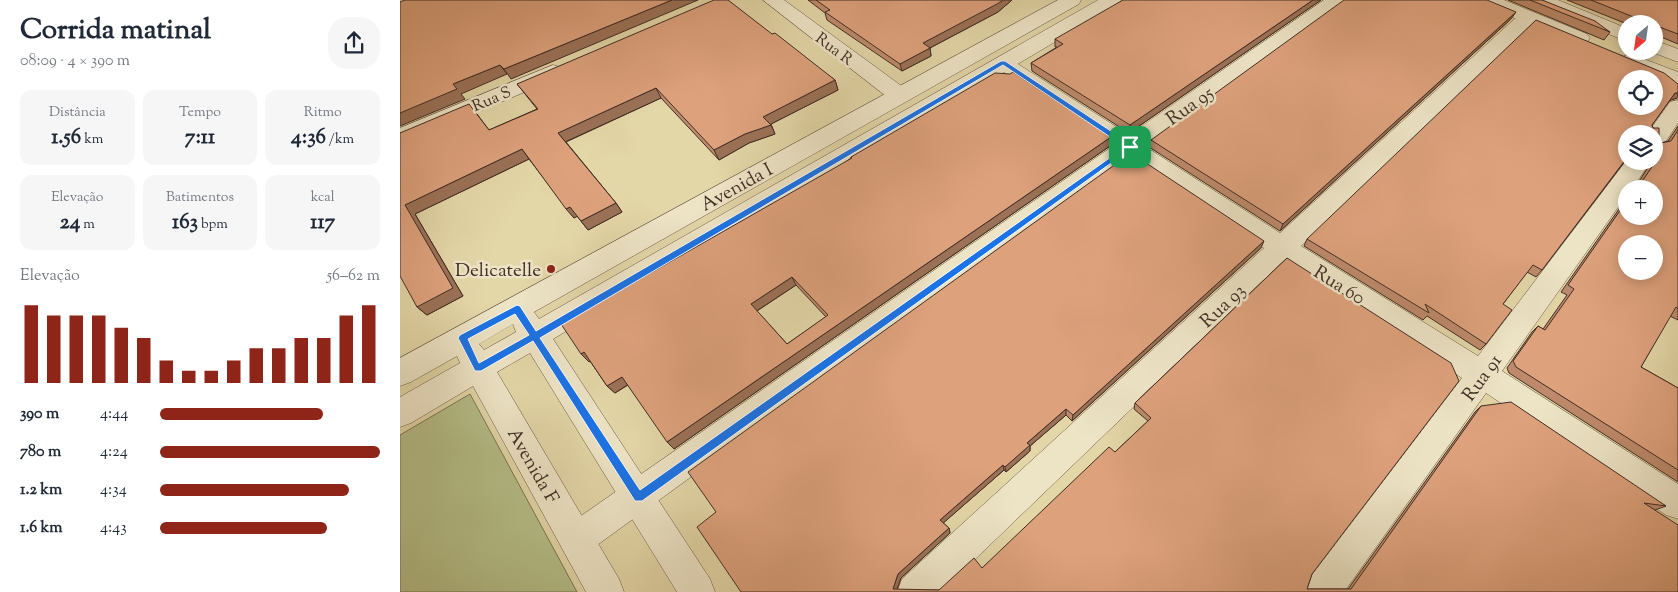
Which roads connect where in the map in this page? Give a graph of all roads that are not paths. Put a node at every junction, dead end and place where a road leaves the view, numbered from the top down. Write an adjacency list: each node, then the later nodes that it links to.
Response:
1 (772, 0): 13 (street, Rua R)
2 (1072, 0): 13 (street, Avenida I)
3 (1112, 0): 11 (street, Avenida I)
4 (1336, 0): 17 (street, Rua 95)
5 (1487, 0): 6 (street)
6 (1541, 5): 7 (street); 12 (street); 19 (street, Rua 93)
7 (1618, 32)
8 (1663, 50): 9 (street)
9 (1678, 56)
10 (573, 63): 16 (street, Rua S)
11 (1003, 63): 17 (street, Rua 60); 21 (street, Avenida I)
12 (1678, 80)
13 (899, 95): 20 (street, Avenida I)
14 (1678, 107): 15 (street)
15 (1663, 128)
16 (400, 137)
17 (1130, 147): 19 (street, Rua 60); 27 (street, Rua 95)
18 (1632, 170): 25 (street, Rua 91)
19 (1283, 248): 25 (street, Rua 60); 32 (street, Rua 93)
20 (517, 309): 21 (street); 22 (street, Avenida I)
21 (534, 336): 23 (street, Avenida I); 27 (street)
22 (462, 338): 23 (street, Avenida F); 24 (street, Avenida I)
23 (478, 368): 26 (street, Avenida I); 29 (street, Avenida F)
24 (400, 373)
25 (1483, 375): 28 (street, Rua 60); 33 (street, Rua 91)
26 (400, 413)
27 (638, 497): 29 (street, Rua 95); 31 (street)
28 (1678, 503)
29 (577, 539): 30 (street, Avenida F)
30 (606, 592)
31 (697, 592)
32 (915, 592)
33 (1322, 592)

